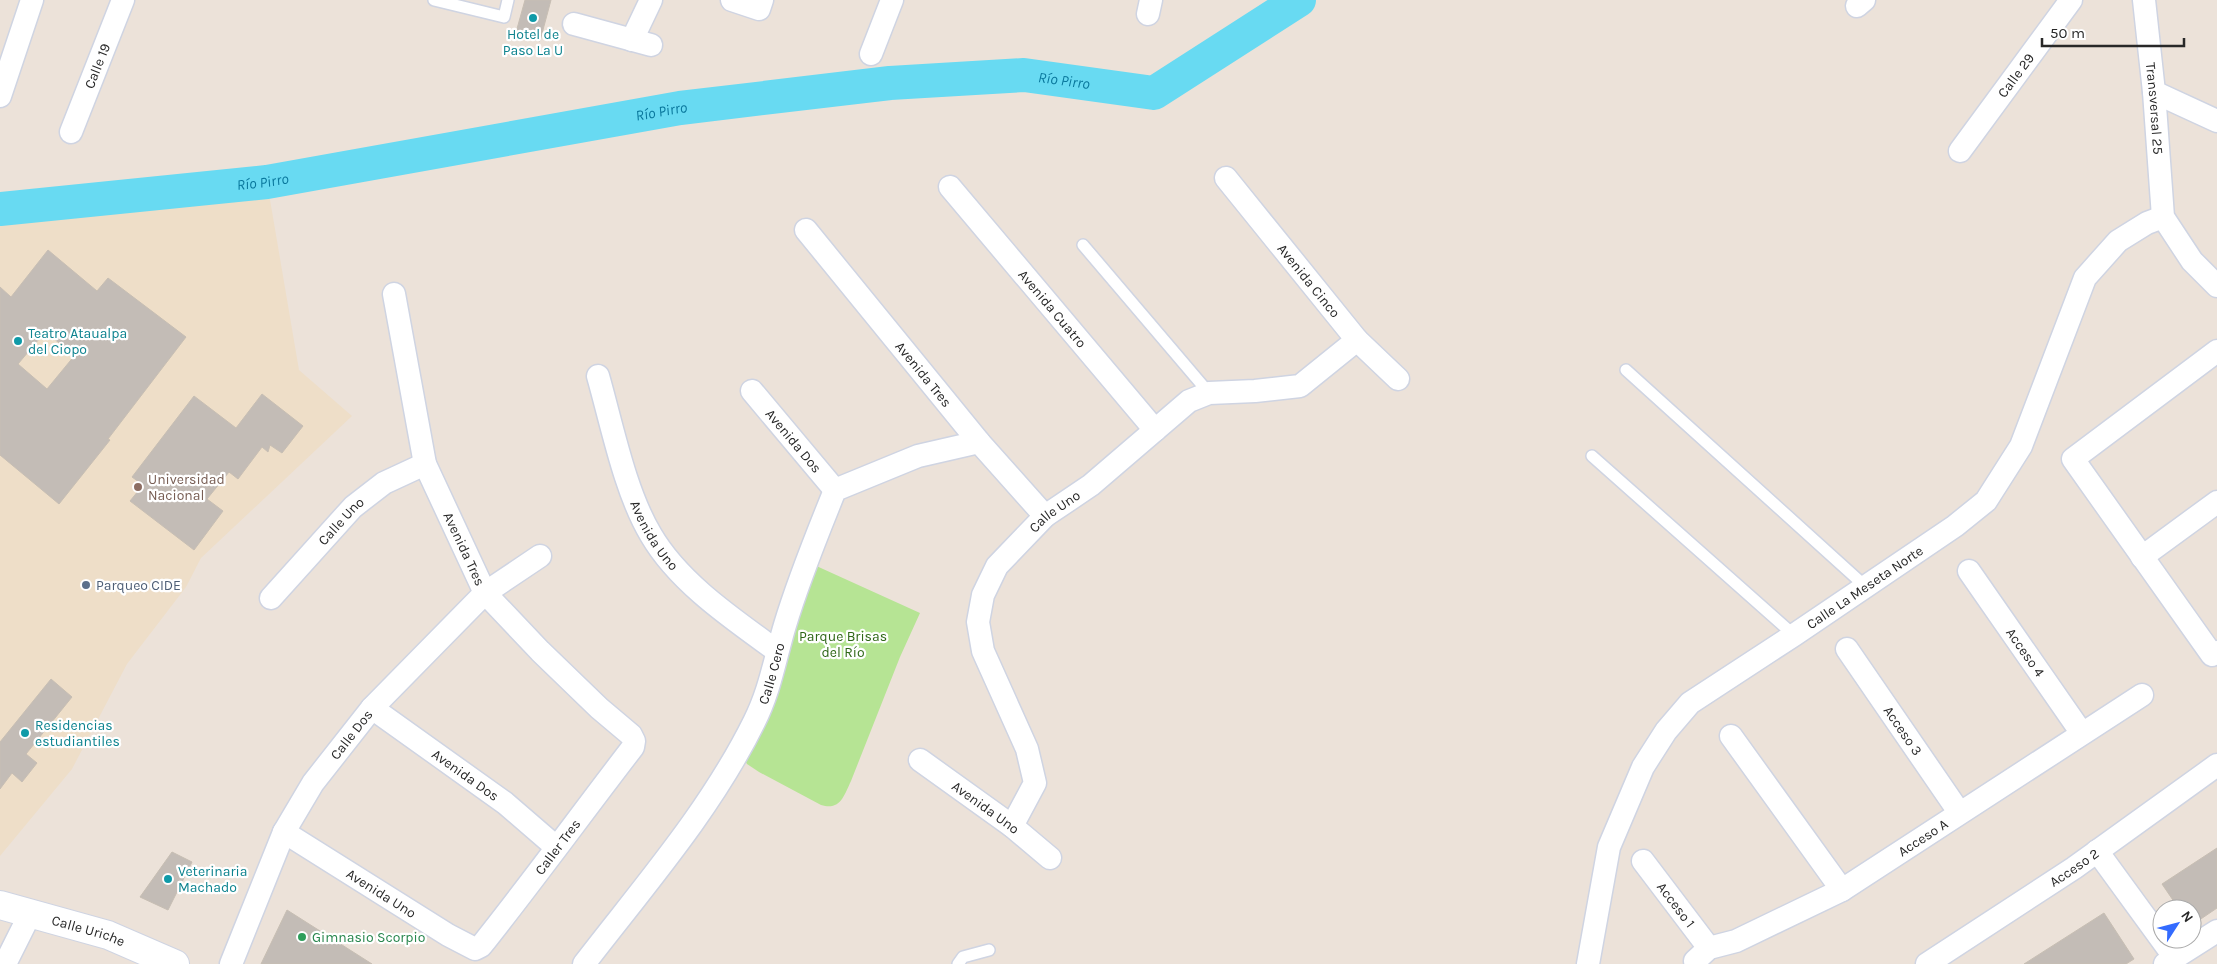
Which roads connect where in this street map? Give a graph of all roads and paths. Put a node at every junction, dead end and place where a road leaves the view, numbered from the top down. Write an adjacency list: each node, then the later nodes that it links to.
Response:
1 (32, 0): 14 (street)
2 (123, 0): 16 (street, Calle 19)
3 (434, 0): 4 (lane)
4 (508, 0)
5 (651, 0): 11 (street)
6 (732, 0): 7 (street)
7 (762, 0)
8 (892, 0): 12 (street)
9 (2071, 0): 17 (street, Calle 29)
10 (2144, 0): 13 (street, Transversal 25)
11 (574, 24)
12 (871, 54)
13 (2154, 92): 15 (street); 20 (street, Transversal 25)
14 (0, 96)
15 (2217, 121)
16 (71, 132)
17 (1960, 151)
18 (1226, 178): 25 (street, Avenida Cinco)
19 (950, 187): 32 (street, Avenida Cuatro)
20 (2163, 217): 23 (street); 42 (street, Calle La Meseta Norte)
21 (806, 230): 33 (street, Avenida Tres)
22 (1083, 245): 31 (lane)
23 (2217, 286)
24 (394, 294): 35 (street, Avenida Tres)
25 (1357, 340): 29 (street, Avenida Cinco); 31 (street, Calle Uno)
26 (2217, 351): 40 (street)
27 (1626, 370): 42 (lane)
28 (598, 376): 47 (street, Avenida Uno)
29 (1398, 379)
30 (752, 391): 36 (street, Avenida Dos)
31 (1209, 393): 32 (street, Calle Uno)
32 (1155, 430): 38 (street, Calle Uno)
33 (979, 442): 36 (street); 38 (street, Avenida Tres)
34 (1592, 456): 45 (lane)
35 (425, 464): 43 (street, Avenida Tres); 44 (street, Calle Uno)
36 (836, 490): 47 (street, Calle Cero)
37 (2217, 502): 40 (street)
38 (1045, 516): 57 (street, Calle Uno)
39 (540, 556): 43 (street, Calle Dos)
40 (2142, 557): 48 (street)
41 (1969, 570): 51 (street, Acceso 4)
42 (1866, 586): 45 (street, Calle La Meseta Norte)
43 (485, 593): 50 (street, Calle Dos); 53 (street, Avenida Tres)
44 (271, 598)
45 (1794, 635): 76 (street, Calle La Meseta Norte)
46 (1847, 649): 56 (street, Acceso 3)
47 (777, 652): 74 (street, Calle Cero)
48 (2217, 652)
49 (2142, 695): 51 (street, Acceso A)
50 (372, 708): 58 (street, Calle Dos); 59 (street, Avenida Dos)
51 (2082, 732): 56 (street, Acceso A)
52 (1730, 736): 63 (street)
53 (633, 747): 59 (street, Caller Tres)
54 (920, 760): 57 (street, Avenida Uno)
55 (2217, 765): 60 (street, Acceso 2)
56 (1959, 812): 63 (street, Acceso A)
57 (1012, 826): 61 (street, Avenida Uno)
58 (284, 832): 67 (street, Avenida Uno); 73 (street, Calle Dos)
59 (556, 847): 67 (street, Caller Tres)
60 (2097, 851): 70 (street); 77 (street, Acceso 2)
61 (1050, 858)
62 (1644, 861): 69 (street, Acceso 1)
63 (1842, 890): 69 (street, Acceso A)
64 (0, 905): 65 (main road, Calle Uriche)
65 (30, 914): 71 (street); 72 (main road, Calle Uriche)
66 (2217, 931): 70 (street)
67 (481, 946)
68 (989, 950): 75 (lane)
69 (1698, 959)
70 (2170, 961)
71 (5, 964)
72 (175, 964)
73 (231, 964)
74 (584, 964)
75 (958, 964)
76 (1588, 964)
77 (1927, 964)

